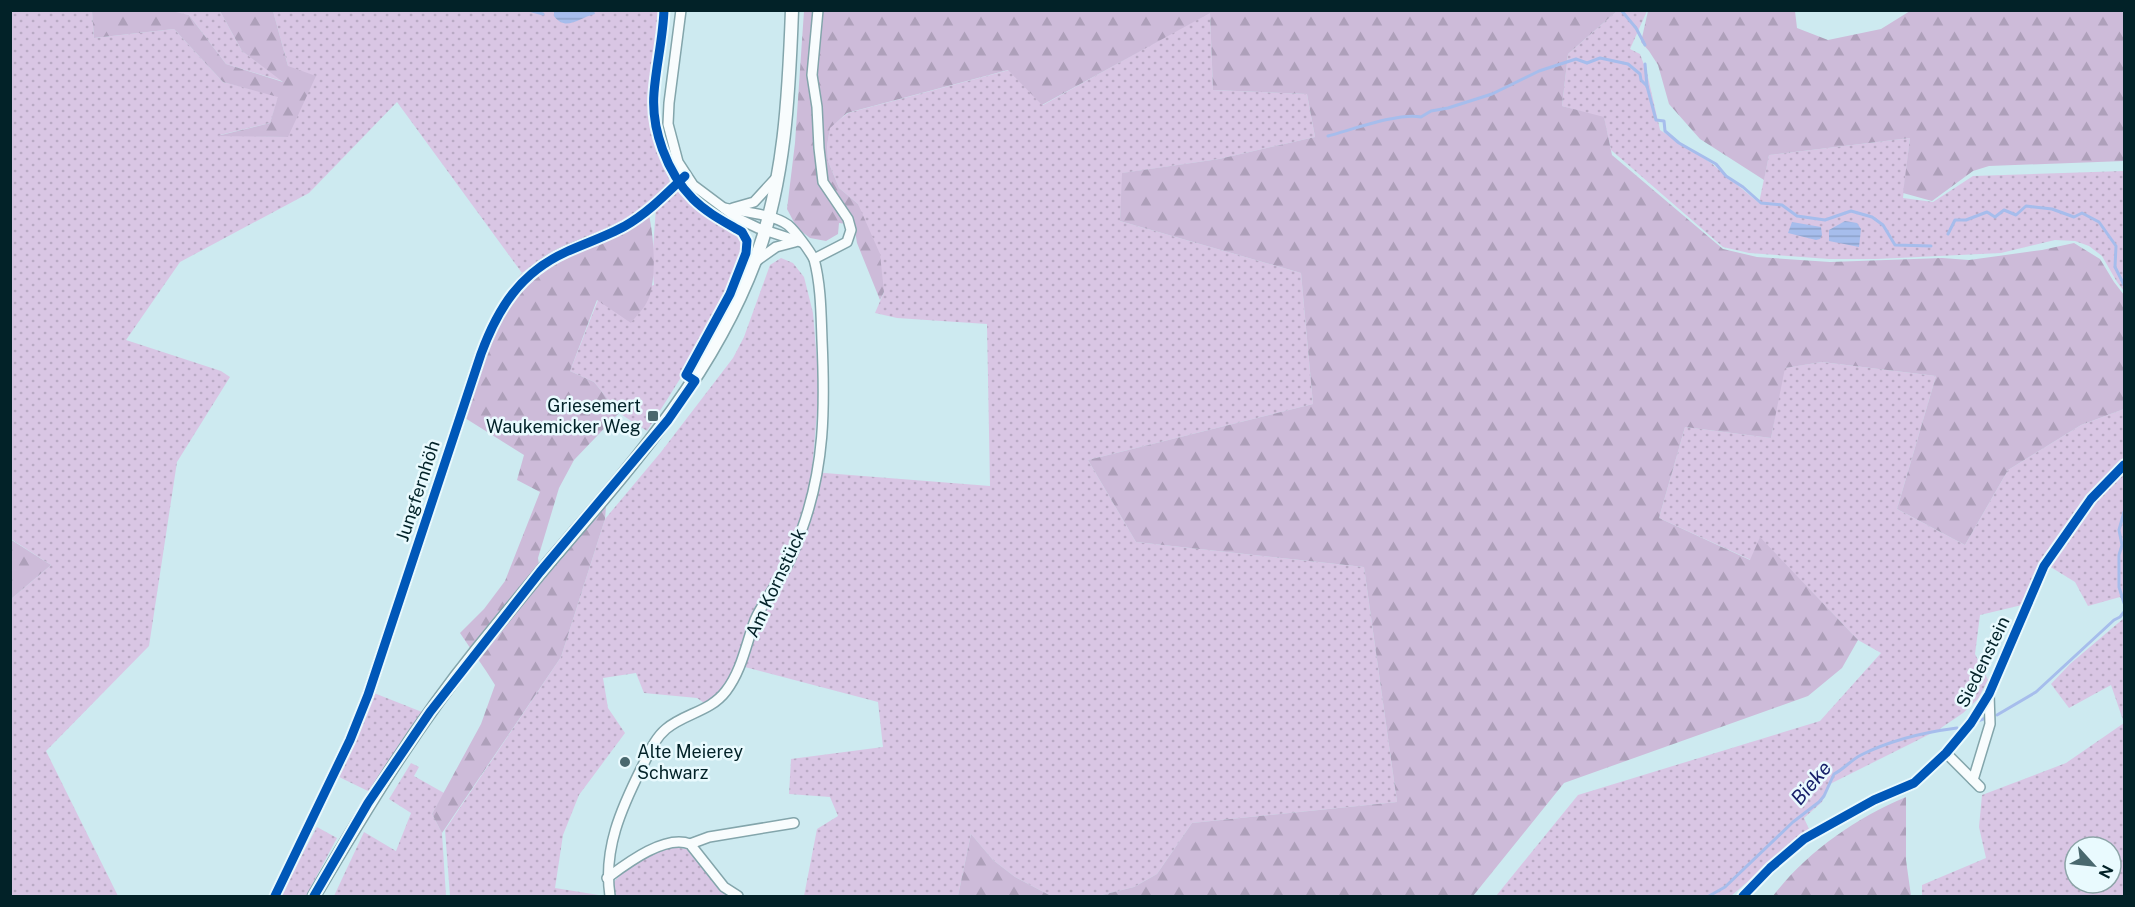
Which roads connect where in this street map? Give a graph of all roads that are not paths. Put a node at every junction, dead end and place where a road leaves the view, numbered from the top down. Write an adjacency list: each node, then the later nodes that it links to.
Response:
1 (681, 10): 4 (street)
2 (792, 10): 5 (main road)
3 (818, 10): 9 (street)
4 (686, 175): 6 (street); 17 (street, Jungfernhöh)
5 (777, 177): 6 (street); 7 (main road)
6 (724, 208): 7 (street)
7 (767, 224): 8 (street); 10 (main road)
8 (801, 242): 9 (street); 10 (street)
9 (814, 259): 16 (street, Am Kornstück)
10 (755, 262): 18 (main road)
11 (2124, 465): 12 (street, Siedenstein)
12 (1989, 694): 13 (street, Siedenstein); 13 (street)
13 (1946, 753): 21 (street, Siedenstein)
14 (794, 823): 15 (street)
15 (690, 844): 16 (street); 20 (street)
16 (607, 878): 19 (street, Am Kornstück)
17 (275, 897)
18 (314, 897)
19 (610, 897)
20 (738, 897)
21 (1743, 897)

